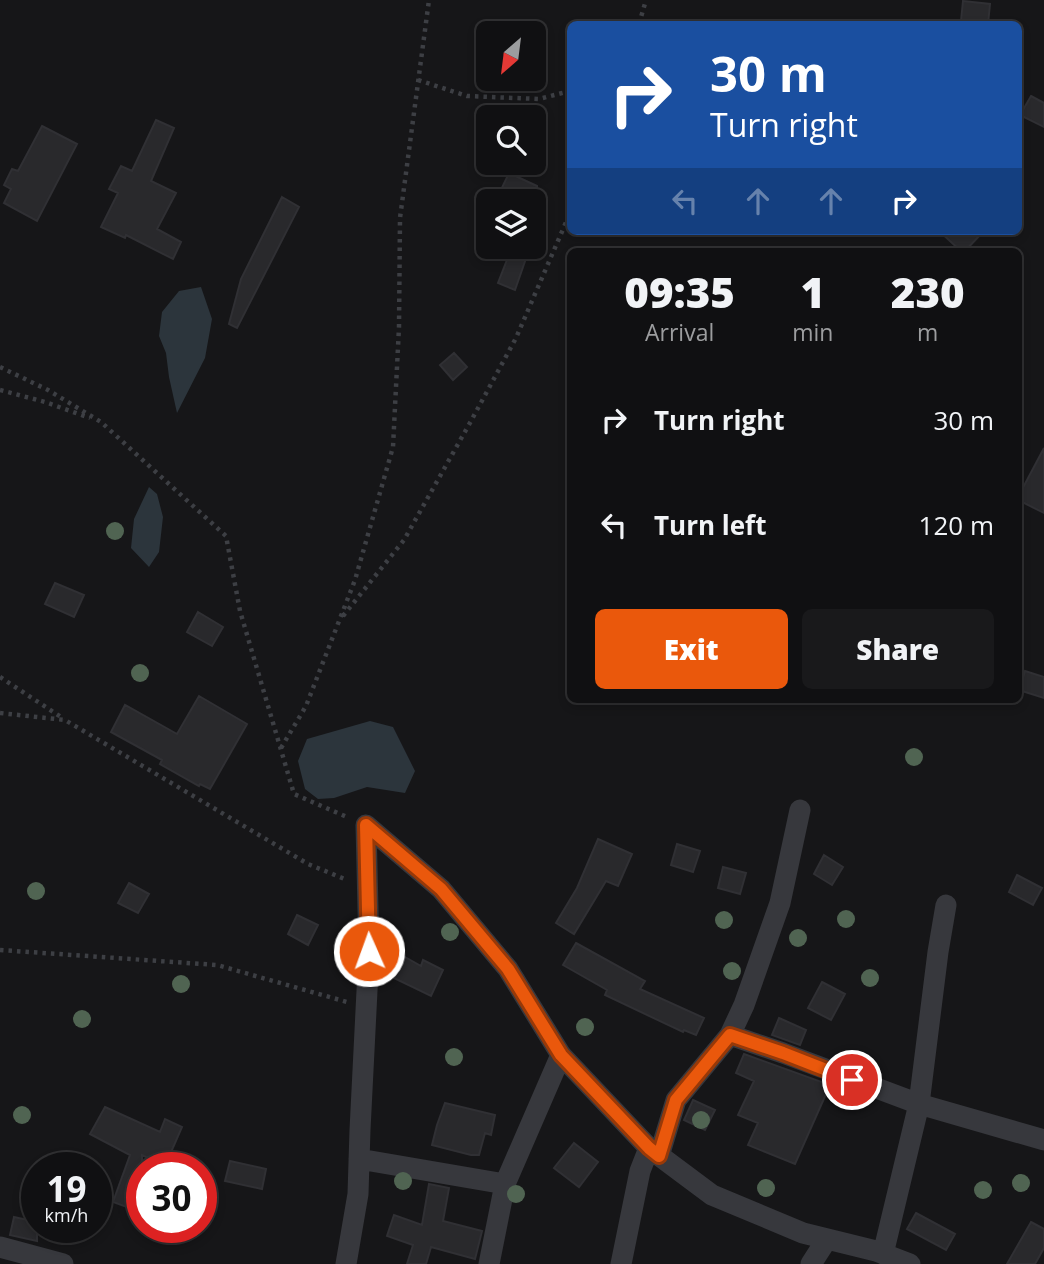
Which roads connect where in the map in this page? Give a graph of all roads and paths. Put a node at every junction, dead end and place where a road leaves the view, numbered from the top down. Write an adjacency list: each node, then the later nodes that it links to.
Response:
1 (429, 0): 4 (path)
2 (646, 0): 3 (path)
3 (640, 21)
4 (418, 80): 5 (path); 10 (path)
5 (567, 92)
6 (567, 220): 10 (path)
7 (0, 367): 9 (path)
8 (0, 390): 9 (path)
9 (101, 422): 14 (path)
10 (340, 620): 14 (path)
11 (0, 677): 13 (path)
12 (0, 713): 13 (path)
13 (65, 720): 17 (path)
14 (281, 748): 16 (path)
15 (800, 810): 21 (street)
16 (366, 825): 17 (street); 22 (street)
17 (368, 888): 20 (street)
18 (946, 905): 23 (street)
19 (0, 950): 20 (path)
20 (366, 1008): 26 (street)
21 (730, 1035): 23 (street); 25 (street)
22 (561, 1055): 25 (street); 27 (street)
23 (919, 1104): 24 (street); 30 (street)
24 (1044, 1140)
25 (654, 1152): 28 (street); 34 (street)
26 (359, 1159): 27 (street); 32 (street)
27 (506, 1184): 33 (street)
28 (827, 1239): 30 (street); 35 (street)
29 (0, 1247): 31 (street)
30 (883, 1254): 36 (street)
31 (63, 1264)
32 (346, 1264)
33 (489, 1264)
34 (621, 1264)
35 (811, 1264)
36 (909, 1264)

